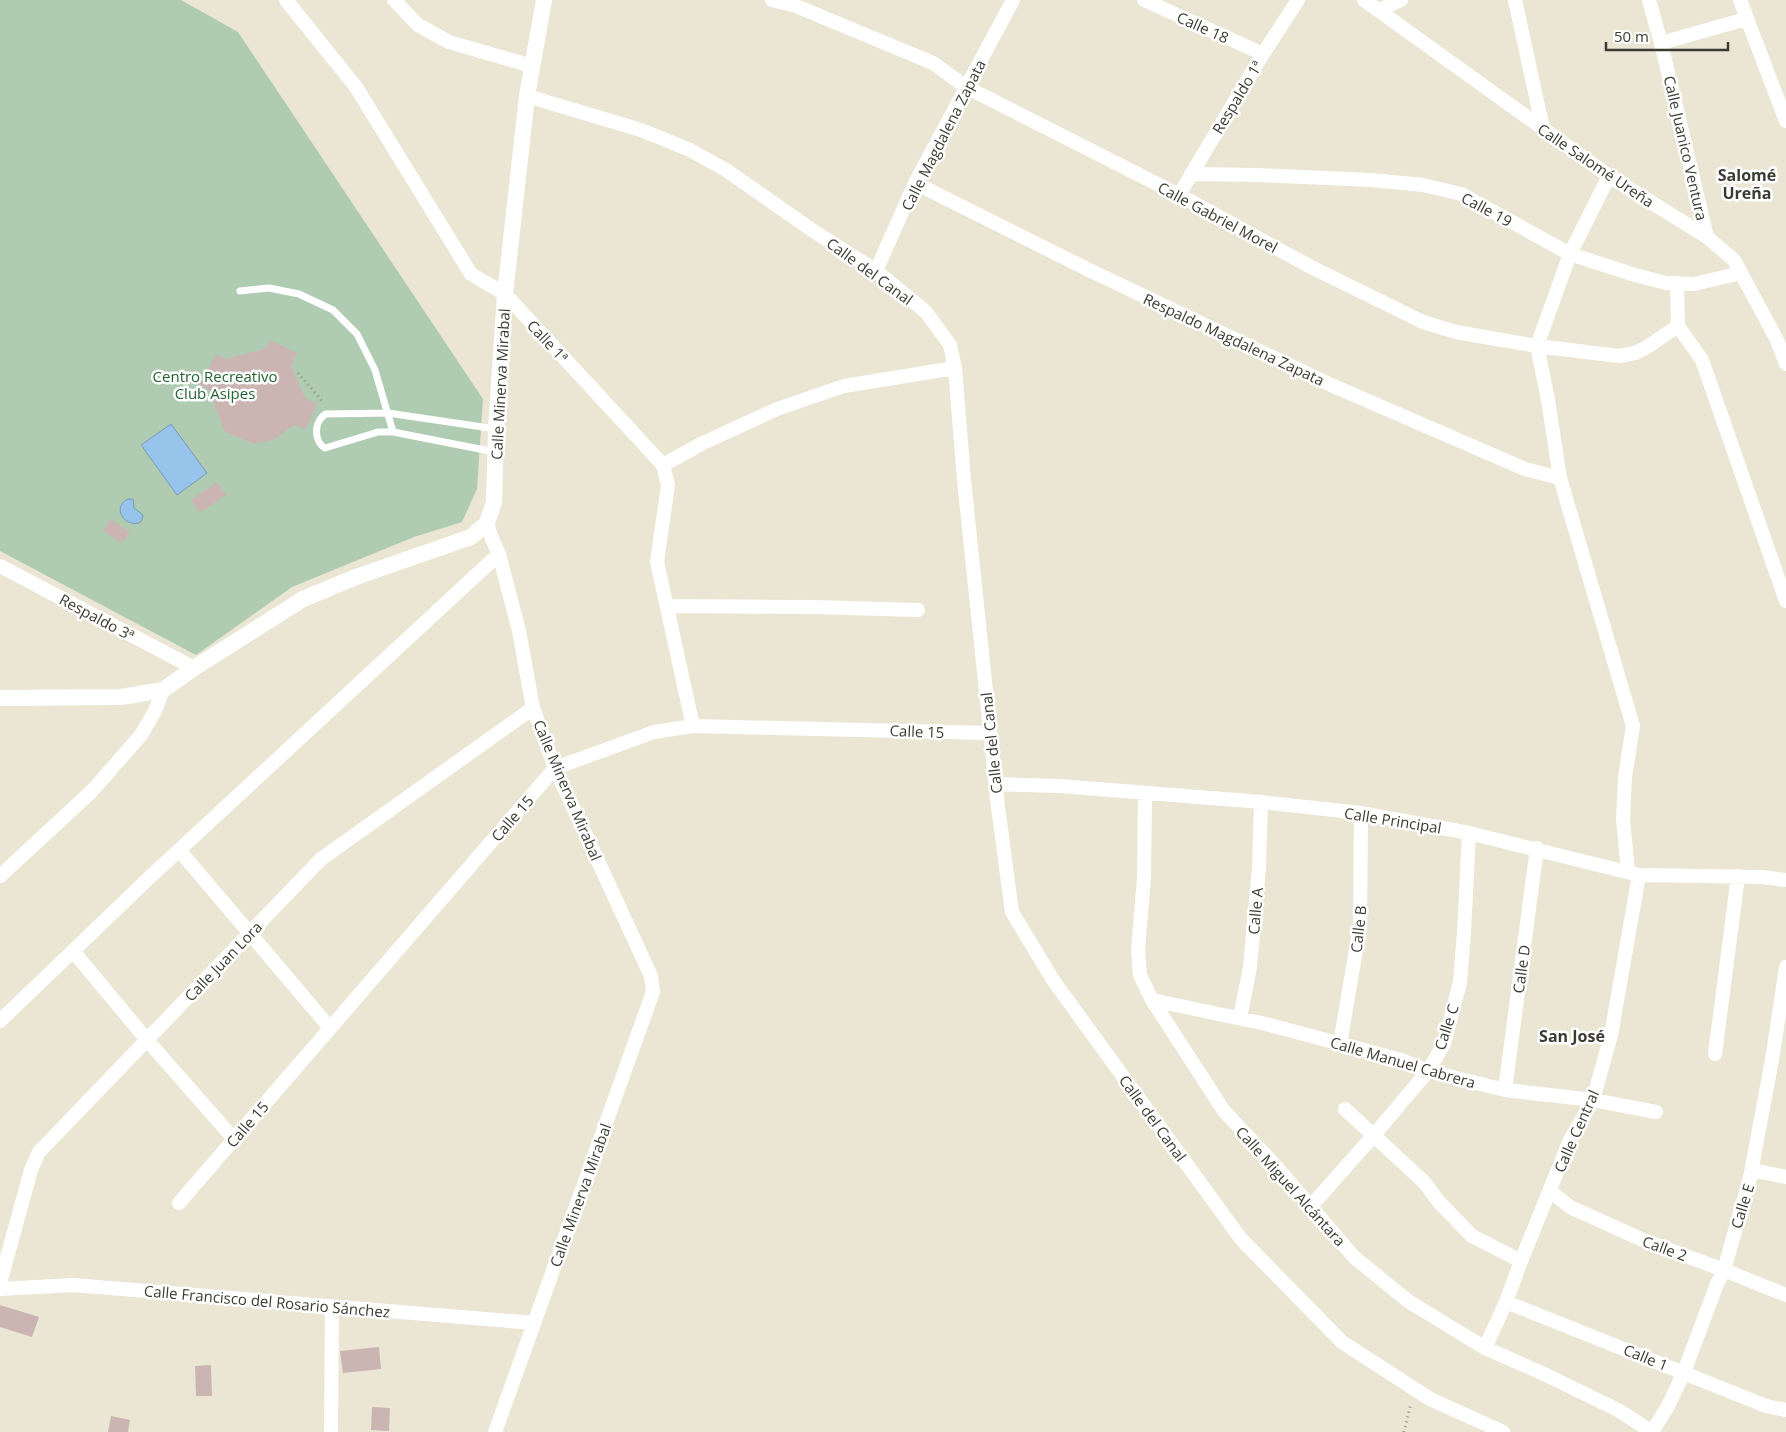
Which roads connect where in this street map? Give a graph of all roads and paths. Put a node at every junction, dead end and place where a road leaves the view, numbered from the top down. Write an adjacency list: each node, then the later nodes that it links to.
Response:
1 (286, 0): 32 (street, Calle 1ª)
2 (394, 0): 17 (street)
3 (544, 0): 17 (street, Calle Minerva Mirabal)
4 (772, 0): 18 (street, Calle Gabriel Morel)
5 (1013, 0): 18 (street, Calle Magdalena Zapata)
6 (1144, 0): 16 (street, Calle 18)
7 (1298, 0): 16 (street, Respaldo 1ª)
8 (1364, 0): 13 (street, Calle Salomé Ureña)
9 (1401, 0): 13 (street)
10 (1515, 0): 21 (street)
11 (1649, 0): 15 (street, Calle Juanico Ventura)
12 (1740, 0): 14 (street)
13 (1379, 10): 21 (street, Calle Salomé Ureña)
14 (1746, 19): 15 (street); 20 (street)
15 (1661, 42): 26 (street, Calle Juanico Ventura)
16 (1263, 54): 22 (street, Respaldo 1ª)
17 (532, 66): 19 (street, Calle Minerva Mirabal)
18 (966, 87): 24 (street, Calle Magdalena Zapata); 25 (street, Calle Gabriel Morel)
19 (527, 96): 28 (street, Calle del Canal); 32 (street, Calle Minerva Mirabal)
20 (1786, 121)
21 (1543, 129): 23 (street, Calle Salomé Ureña)
22 (1191, 174): 25 (street, Respaldo 1ª); 27 (street, Calle 19)
23 (1609, 176): 26 (street, Calle Salomé Ureña); 27 (street)
24 (916, 183): 28 (street, Calle Magdalena Zapata); 45 (street, Respaldo Magdalena Zapata)
25 (1178, 195): 35 (street, Calle Gabriel Morel)
26 (1707, 237): 29 (street, Calle Salomé Ureña)
27 (1570, 254): 30 (street, Calle 19); 35 (street)
28 (876, 271): 37 (street, Calle del Canal)
29 (1741, 273): 30 (street, Calle 19); 34 (street, Calle Salomé Ureña)
30 (1677, 283): 33 (street)
31 (240, 291): 40 (lane)
32 (505, 294): 41 (street, Calle Minerva Mirabal); 44 (street, Calle 1ª)
33 (1678, 326): 35 (street, Calle Gabriel Morel); 49 (street)
34 (1782, 340): 36 (street, Calle Salomé Ureña)
35 (1537, 346): 45 (street, Calle Central)
36 (1786, 364)
37 (955, 368): 44 (street); 57 (street, Calle del Canal)
38 (298, 374): 39 (path)
39 (332, 413): 40 (lane); 42 (lane)
40 (388, 413): 41 (lane); 42 (lane)
41 (496, 429): 43 (street, Calle Minerva Mirabal)
42 (393, 432): 43 (lane)
43 (495, 452): 46 (street, Calle Minerva Mirabal)
44 (663, 465): 50 (street)
45 (1560, 478): 66 (street, Calle Central)
46 (487, 523): 47 (street, Calle Minerva Mirabal); 52 (street)
47 (499, 554): 55 (street, Calle Minerva Mirabal); 65 (street)
48 (0, 566): 52 (street, Respaldo 3ª)
49 (1786, 601)
50 (667, 606): 51 (street); 56 (street)
51 (918, 610)
52 (194, 668): 53 (street)
53 (163, 690): 54 (street); 67 (street)
54 (0, 698)
55 (533, 708): 58 (street, Calle Minerva Mirabal); 70 (street, Calle Juan Lora)
56 (693, 726): 57 (street, Calle 15); 58 (street, Calle 15)
57 (990, 733): 59 (street, Calle del Canal)
58 (555, 768): 76 (street, Calle 15); 99 (street, Calle Minerva Mirabal)
59 (995, 784): 60 (street, Calle Principal); 102 (street, Calle del Canal)
60 (1145, 794): 61 (street, Calle Principal); 73 (street, Calle Miguel Alcántara)
61 (1261, 802): 62 (street, Calle Principal); 74 (street, Calle A)
62 (1361, 813): 63 (street, Calle Principal); 78 (street, Calle B)
63 (1469, 833): 64 (street, Calle Principal); 80 (street, Calle C)
64 (1537, 848): 66 (street, Calle Principal); 81 (street, Calle D)
65 (179, 850): 70 (street); 71 (street)
66 (1633, 874): 68 (street, Calle Principal); 82 (street, Calle Central)
67 (0, 876)
68 (1738, 876): 69 (street, Calle Principal); 79 (street)
69 (1786, 880)
70 (250, 933): 76 (street); 77 (street, Calle Juan Lora)
71 (73, 951): 75 (street); 77 (street)
72 (1786, 967): 87 (street, Calle E)
73 (1152, 1000): 74 (street, Calle Manuel Cabrera); 91 (street, Calle Miguel Alcántara)
74 (1240, 1018): 78 (street, Calle Manuel Cabrera)
75 (0, 1021)
76 (330, 1028): 86 (street, Calle 15)
77 (147, 1040): 86 (street); 94 (street, Calle Juan Lora)
78 (1340, 1044): 80 (street, Calle Manuel Cabrera)
79 (1715, 1054)
80 (1428, 1071): 81 (street, Calle Manuel Cabrera); 85 (street, Calle C)
81 (1504, 1090): 82 (street, Calle Manuel Cabrera)
82 (1593, 1100): 84 (street, Calle Manuel Cabrera); 89 (street, Calle Central)
83 (1345, 1109): 85 (street)
84 (1656, 1112)
85 (1374, 1135): 91 (street, Calle C); 92 (street)
86 (234, 1139): 90 (street, Calle 15)
87 (1752, 1170): 88 (street); 93 (street, Calle E)
88 (1786, 1176)
89 (1550, 1191): 92 (street, Calle Central); 93 (street, Calle 2)
90 (179, 1203)
91 (1311, 1206): 100 (street, Calle Miguel Alcántara)
92 (1521, 1261): 97 (street, Calle Central)
93 (1724, 1270): 96 (street, Calle 2); 101 (street, Calle E)
94 (0, 1283)
95 (0, 1288): 98 (street, Calle Francisco del Rosario Sánchez)
96 (1786, 1295)
97 (1506, 1302): 100 (street, Calle Central); 101 (street, Calle 1)
98 (332, 1306): 99 (street, Calle Francisco del Rosario Sánchez); 104 (street)
99 (534, 1323): 105 (street, Calle Minerva Mirabal)
100 (1485, 1348): 108 (street, Calle Miguel Alcántara)
101 (1684, 1372): 103 (street, Calle 1); 108 (street, Calle E)
102 (1414, 1388): 106 (path); 107 (street, Calle del Canal)
103 (1786, 1410)
104 (331, 1432)
105 (495, 1432)
106 (1404, 1432)
107 (1504, 1432)
108 (1652, 1432)

